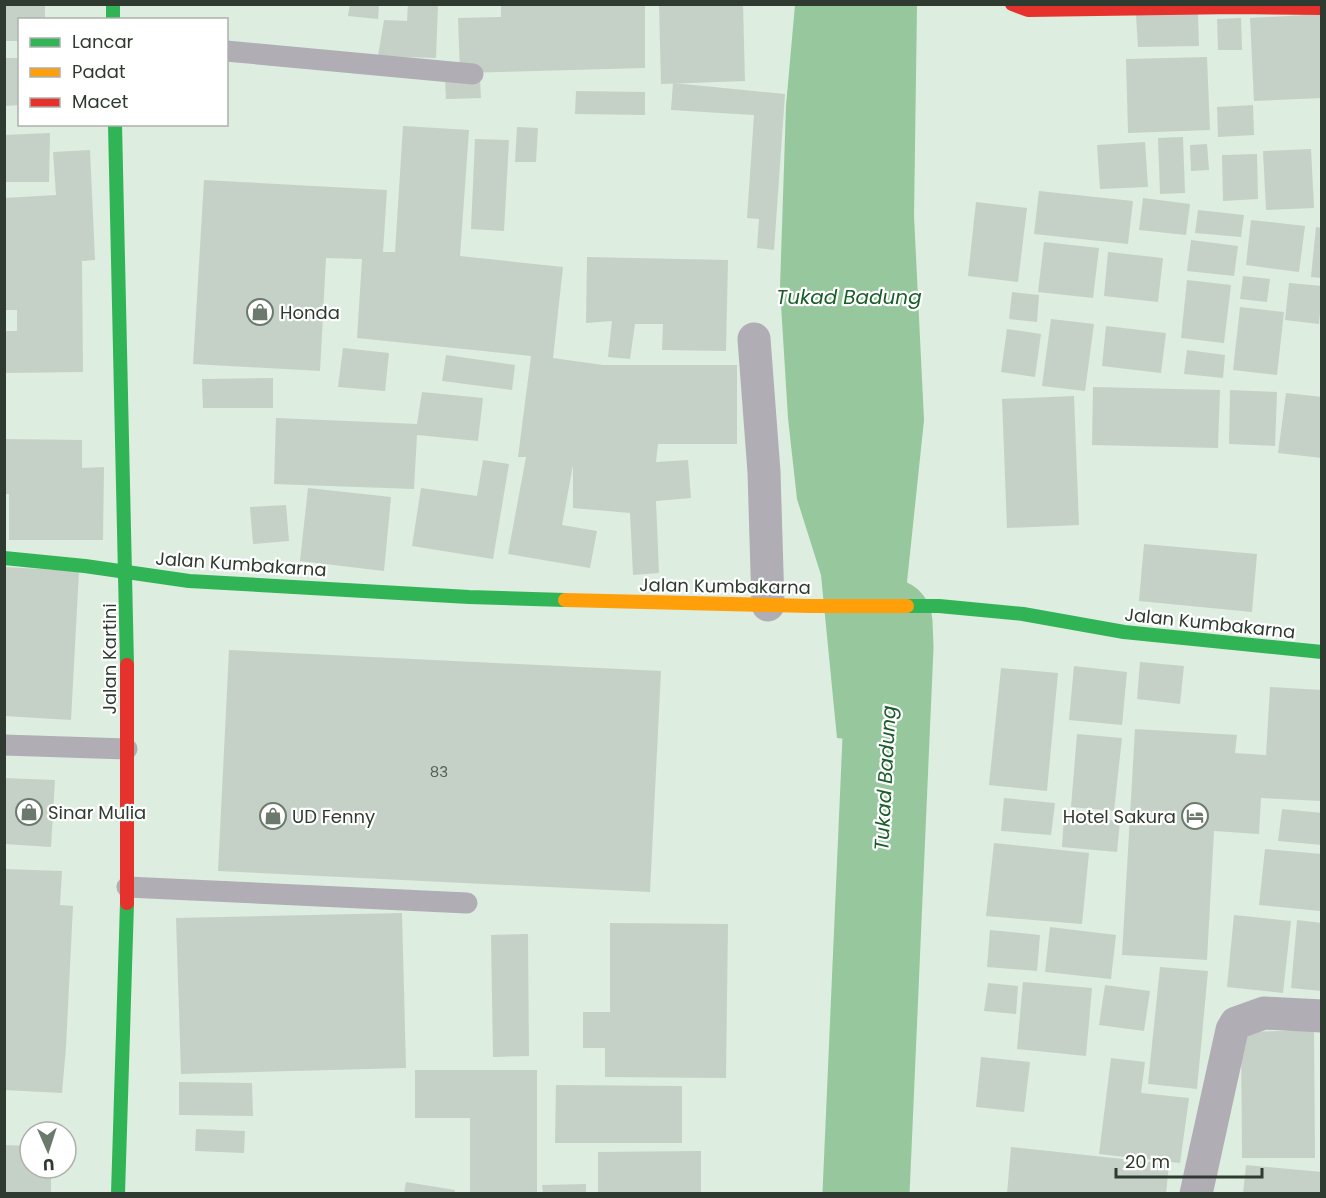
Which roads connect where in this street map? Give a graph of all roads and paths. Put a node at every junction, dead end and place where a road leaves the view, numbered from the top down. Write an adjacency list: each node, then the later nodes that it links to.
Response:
1 (1012, 4): 2 (street)
2 (1322, 8)
3 (228, 51): 4 (lane)
4 (473, 74)
5 (115, 126): 8 (street, Jalan Kartini)
6 (754, 339): 9 (street)
7 (4, 558): 8 (street, Jalan Kumbakarna)
8 (126, 572): 9 (street, Jalan Kumbakarna); 12 (street, Jalan Kartini)
9 (768, 605): 10 (street, Jalan Kumbakarna)
10 (1322, 652)
11 (4, 745): 12 (lane)
12 (127, 749): 13 (street, Jalan Kartini)
13 (127, 887): 14 (lane); 16 (street, Jalan Kartini)
14 (466, 903)
15 (1322, 1016): 17 (street)
16 (118, 1194)
17 (1196, 1194)

